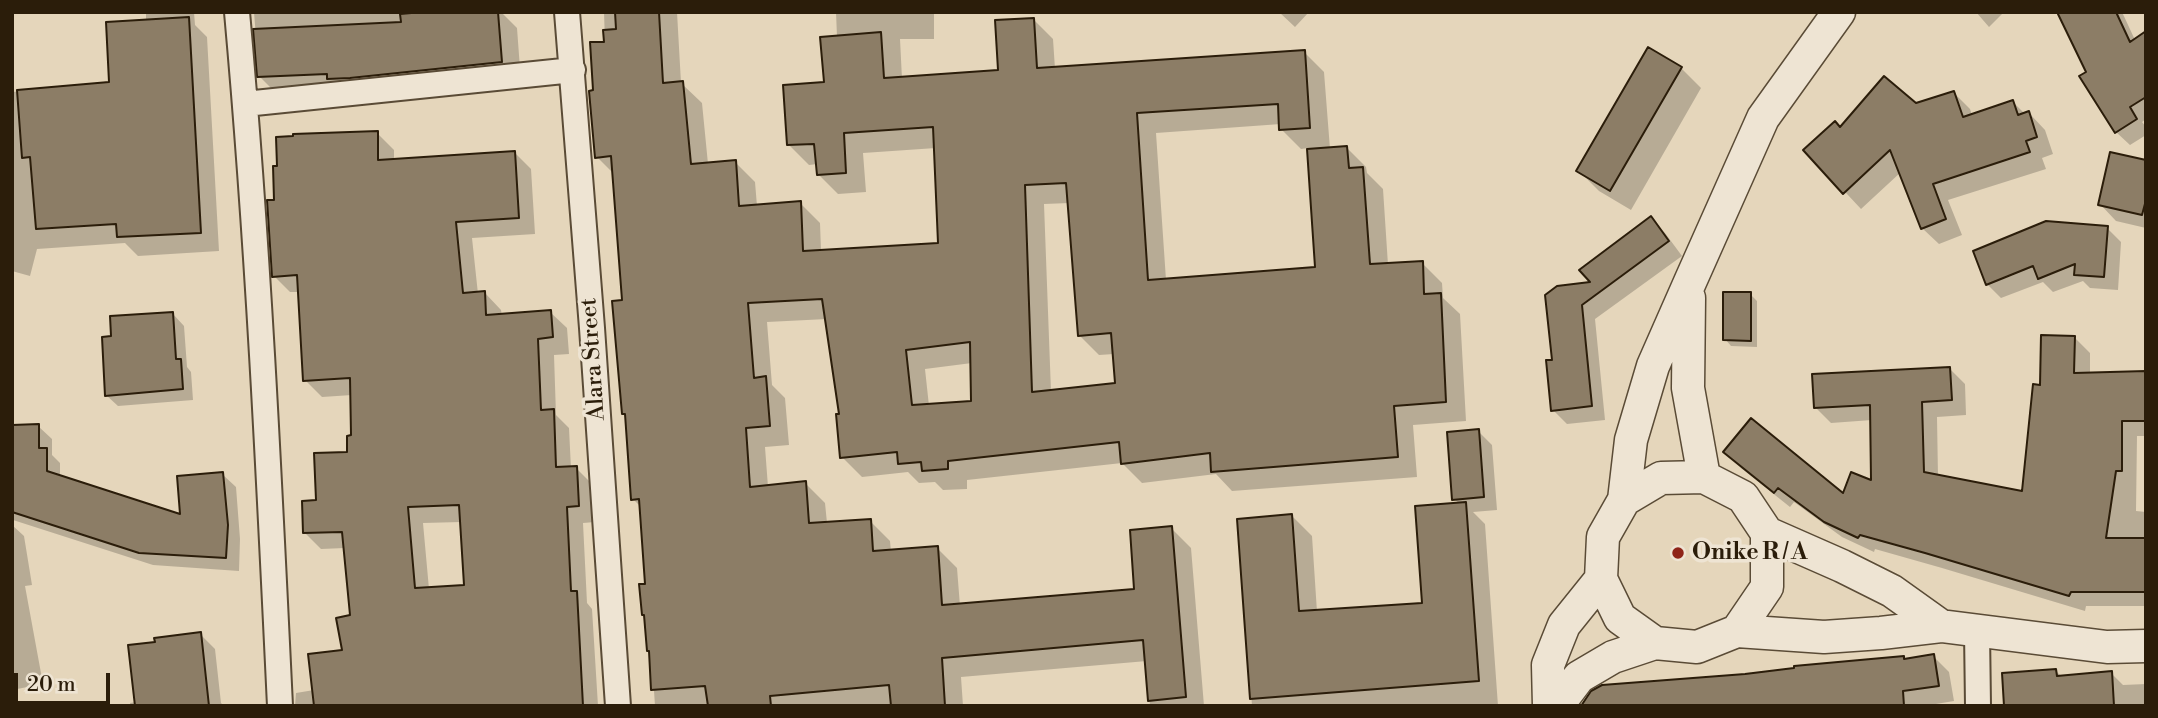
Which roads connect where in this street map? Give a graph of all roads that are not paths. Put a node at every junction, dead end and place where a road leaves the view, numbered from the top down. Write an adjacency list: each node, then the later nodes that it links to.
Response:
1 (237, 12): 5 (street)
2 (567, 12): 4 (street, Alara Street)
3 (1839, 12): 6 (street)
4 (573, 70): 5 (street); 17 (street, Alara Street)
5 (245, 104): 16 (street)
6 (1690, 282): 7 (street); 8 (street)
7 (1704, 477): 8 (street); 9 (street)
8 (1624, 500): 10 (street)
9 (1767, 533): 11 (street); 12 (street)
10 (1601, 579): 14 (street); 18 (street)
11 (1941, 626): 12 (street); 13 (street)
12 (1737, 631): 14 (street)
13 (1977, 631): 15 (street); 20 (street)
14 (1655, 643): 19 (street)
15 (2146, 646)
16 (279, 706)
17 (618, 706)
18 (1549, 706)
19 (1557, 706)
20 (1978, 706)

